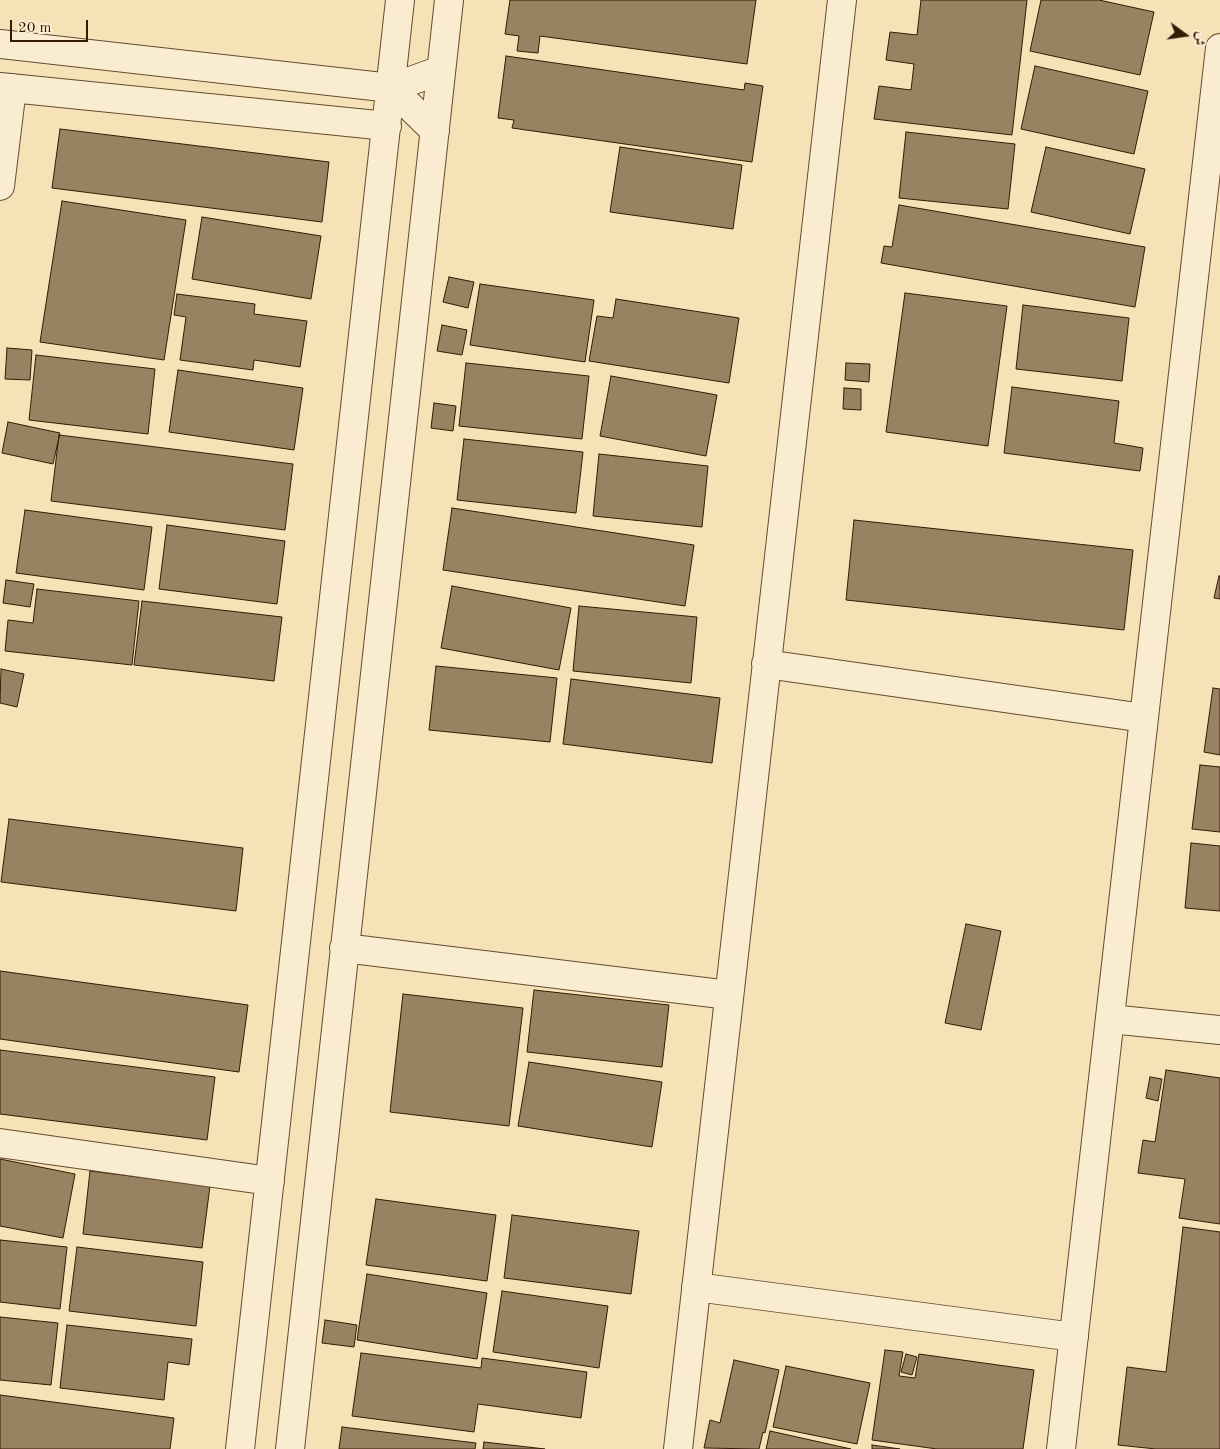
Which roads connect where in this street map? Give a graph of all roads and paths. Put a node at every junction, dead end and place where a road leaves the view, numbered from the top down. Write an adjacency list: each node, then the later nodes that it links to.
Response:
1 (400, 0): 8 (street)
2 (449, 0): 6 (street)
3 (842, 0): 13 (street)
4 (0, 44): 8 (street)
5 (1220, 48): 11 (street)
6 (441, 70): 8 (street); 10 (street)
7 (6, 87): 9 (street); 12 (street)
8 (391, 88): 9 (street); 10 (street)
9 (387, 126): 20 (street)
10 (435, 131): 15 (street)
11 (1212, 185): 14 (street)
12 (0, 186)
13 (766, 664): 14 (street); 16 (street)
14 (1144, 718): 17 (street)
15 (344, 948): 16 (street); 24 (street)
16 (729, 995): 21 (street)
17 (1110, 1019): 18 (street); 22 (street)
18 (1220, 1030)
19 (0, 1143): 20 (street)
20 (270, 1181): 23 (street)
21 (696, 1287): 22 (street); 25 (street)
22 (1074, 1337): 26 (street)
23 (240, 1449)
24 (290, 1449)
25 (678, 1449)
26 (1061, 1449)

